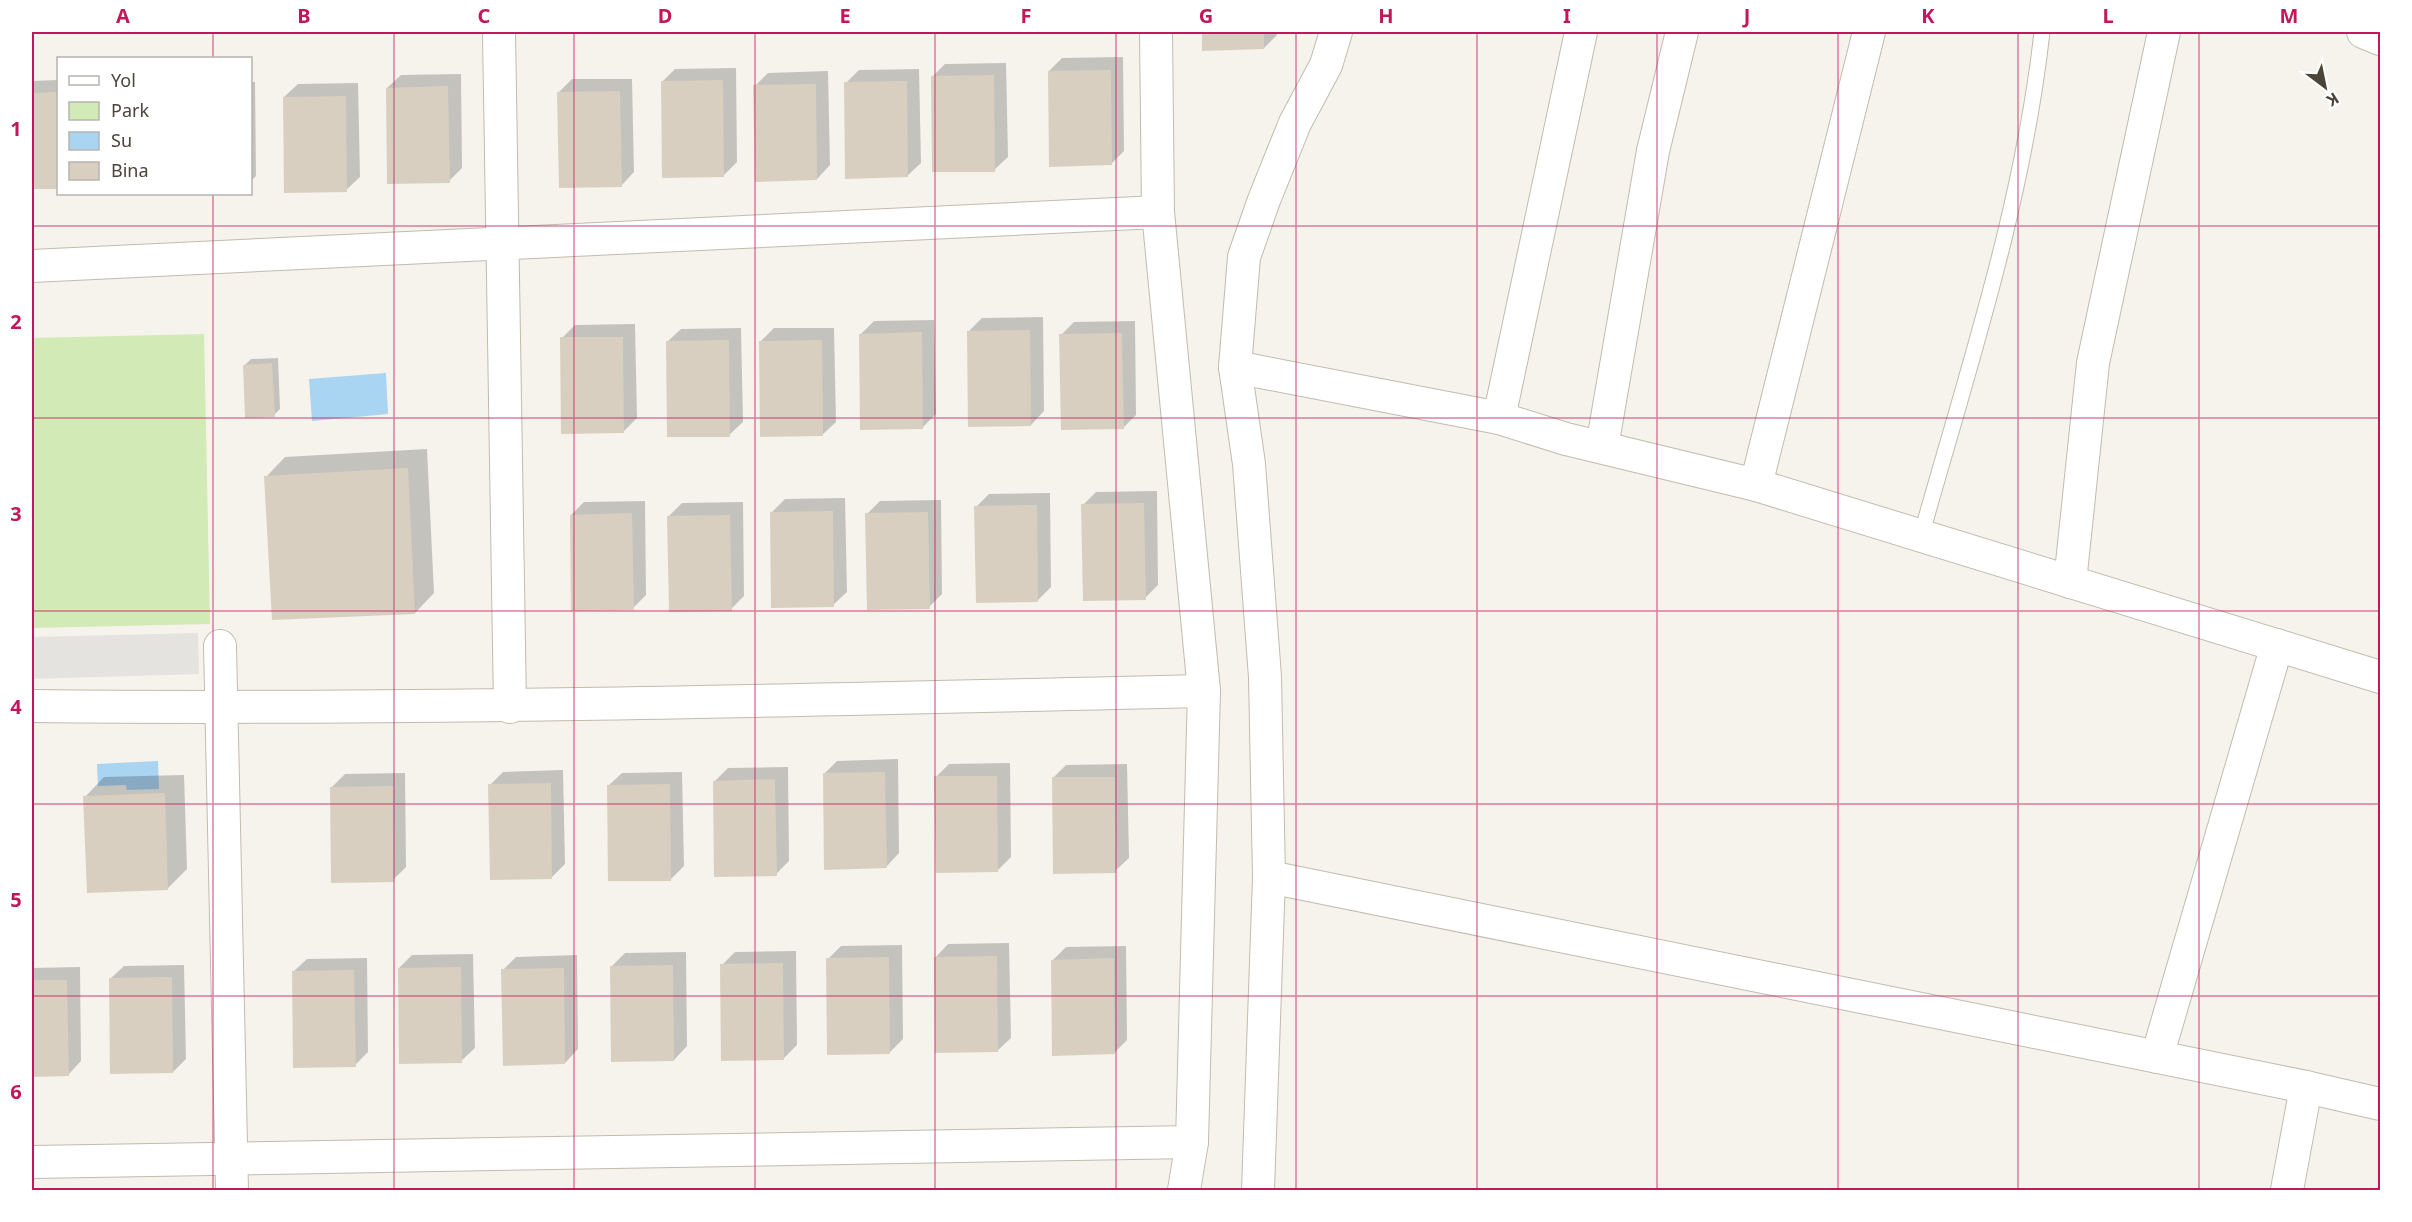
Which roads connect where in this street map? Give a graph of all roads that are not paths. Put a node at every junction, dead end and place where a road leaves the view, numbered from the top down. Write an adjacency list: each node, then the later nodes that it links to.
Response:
1 (499, 32): 12 (street)
2 (1156, 32): 11 (street)
3 (1336, 32): 14 (street)
4 (1581, 32): 15 (street)
5 (1682, 32): 16 (street)
6 (1869, 32): 17 (street)
7 (2042, 32): 18 (lane)
8 (2164, 32): 19 (street)
9 (2363, 32): 10 (street)
10 (2380, 39)
11 (1158, 212): 12 (street); 23 (street)
12 (503, 243): 13 (street); 25 (street)
13 (32, 266)
14 (1235, 367): 15 (street); 27 (street)
15 (1499, 418): 16 (street)
16 (1602, 447): 17 (street)
17 (1755, 485): 18 (street)
18 (1921, 536): 19 (street)
19 (2070, 582): 20 (street)
20 (2277, 645): 22 (street); 28 (street)
21 (220, 646): 26 (street)
22 (2380, 677)
23 (1204, 691): 25 (street); 31 (street)
24 (32, 706): 26 (street)
25 (510, 706): 26 (street)
26 (222, 708): 32 (street)
27 (1269, 877): 28 (street); 36 (street)
28 (2157, 1056): 29 (street)
29 (2306, 1087): 30 (street); 37 (street)
30 (2380, 1104)
31 (1192, 1142): 32 (street); 35 (street)
32 (232, 1158): 33 (street); 34 (street)
33 (32, 1162)
34 (232, 1191)
35 (1184, 1191)
36 (1258, 1191)
37 (2288, 1191)

